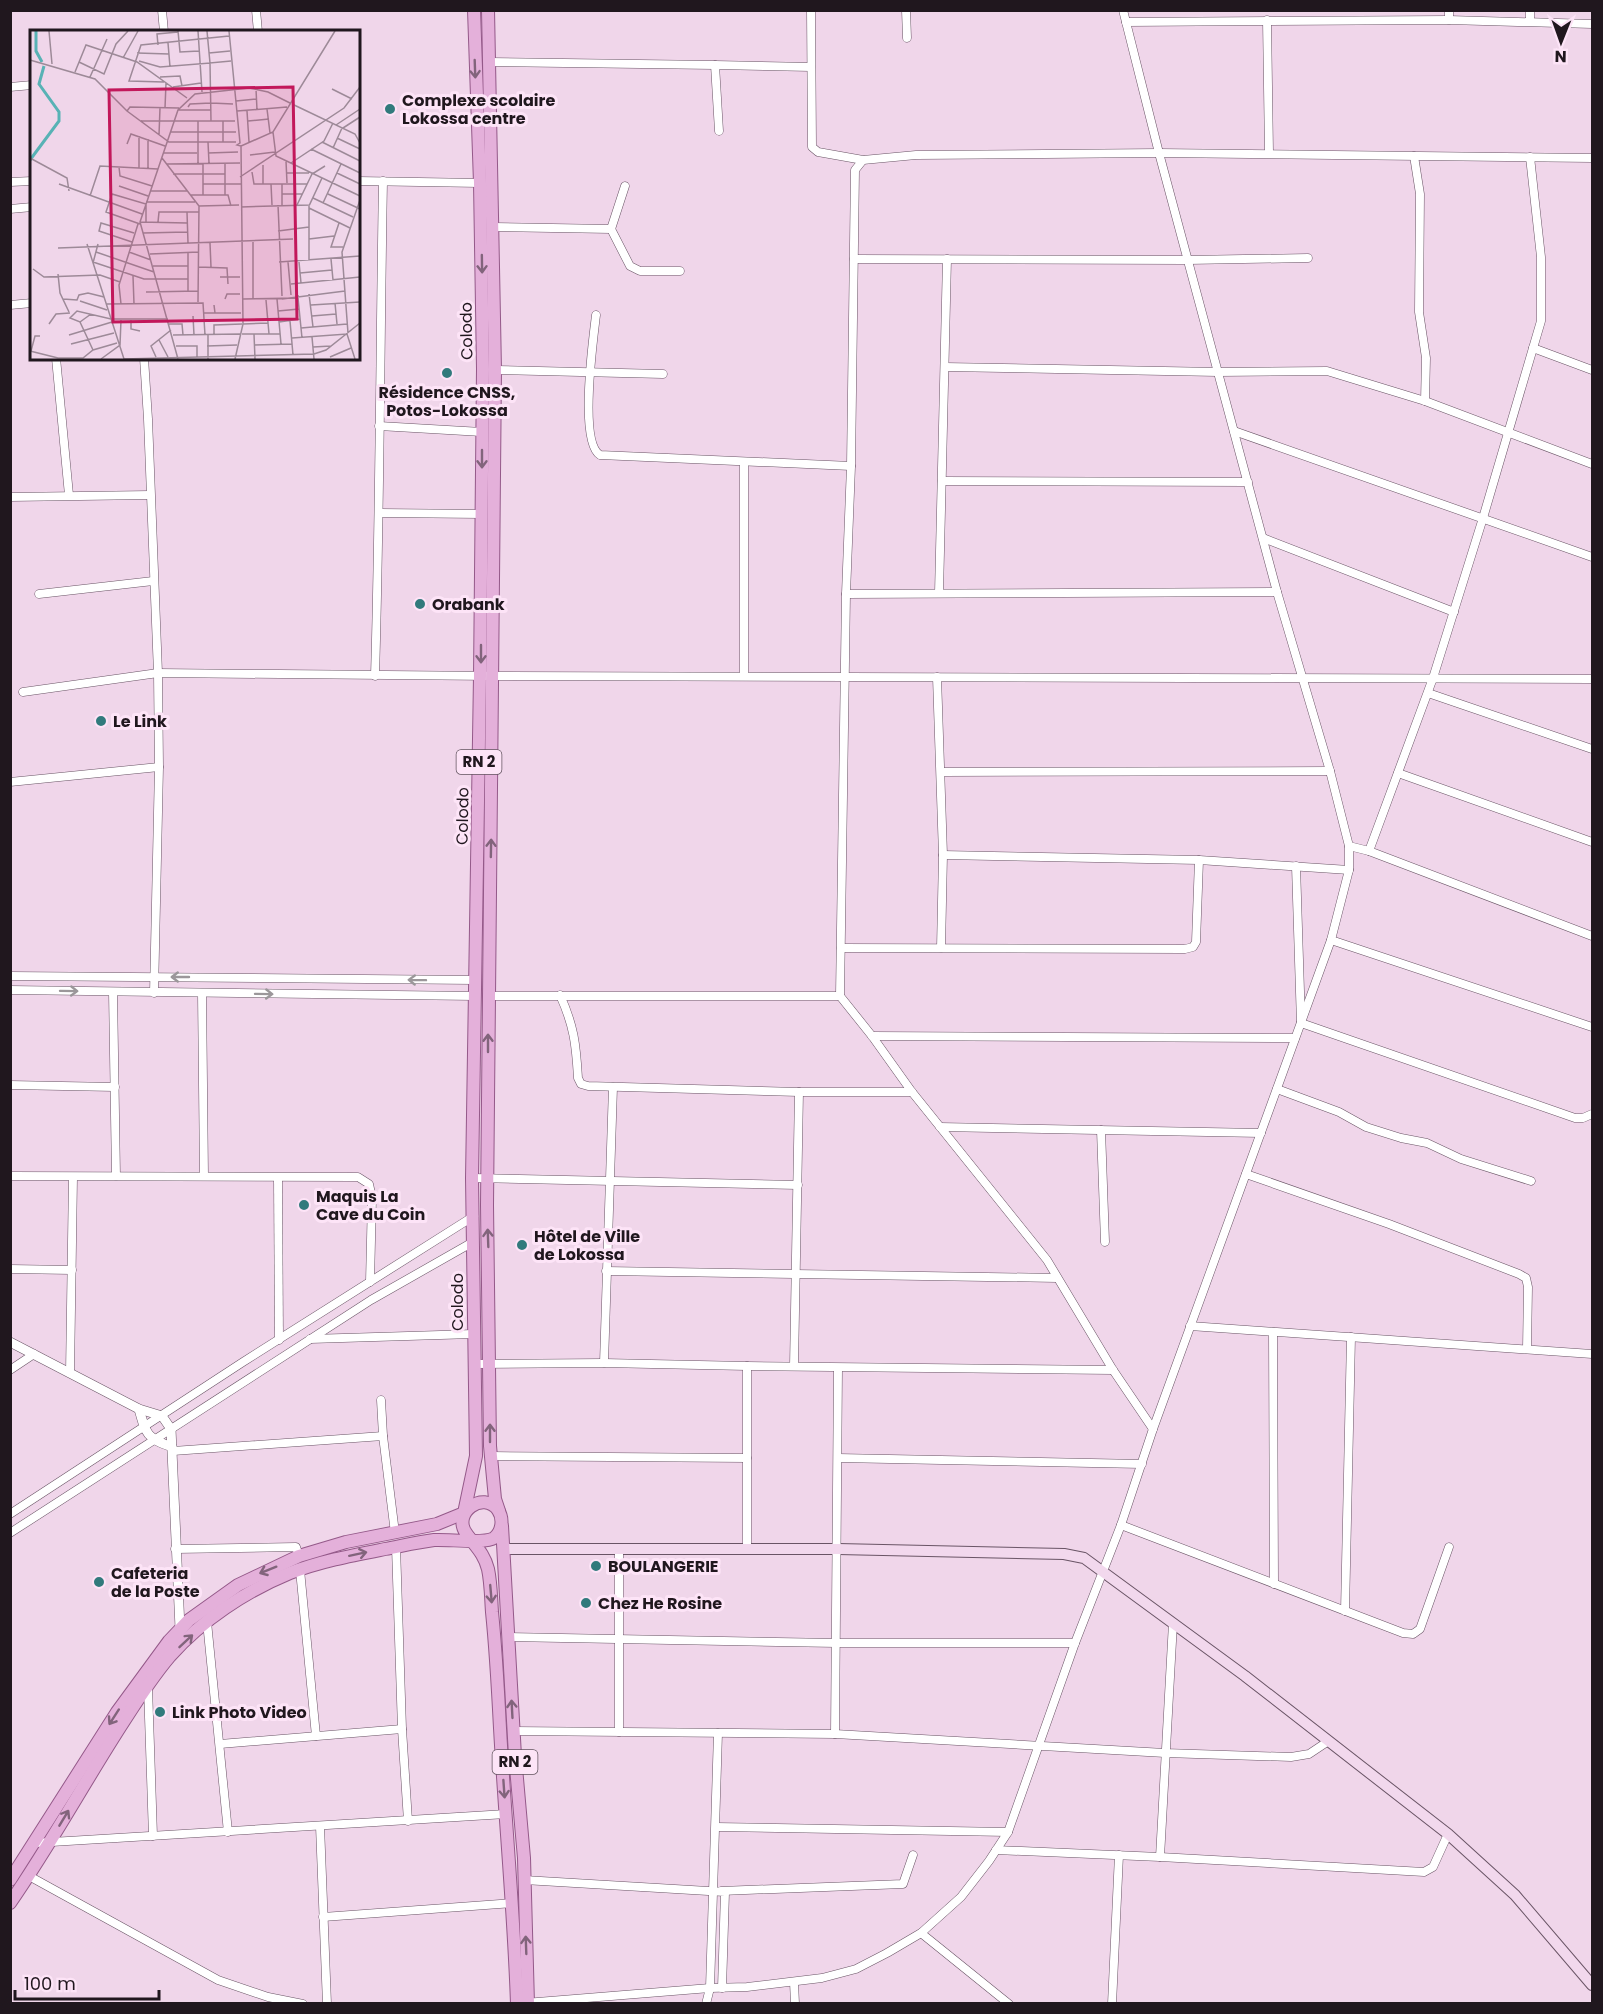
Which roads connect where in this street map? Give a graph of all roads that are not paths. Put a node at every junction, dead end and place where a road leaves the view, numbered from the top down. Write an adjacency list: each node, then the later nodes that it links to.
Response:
1 (162, 10): 15 (street)
2 (256, 10): 16 (street)
3 (474, 10): 34 (main road, Colodo / RN 2, one-way to 34)
4 (488, 10): 18 (main road, Colodo / RN 2)
5 (811, 10): 20 (street)
6 (906, 10): 17 (street)
7 (1123, 10): 13 (street)
8 (1449, 10): 11 (street)
9 (1530, 10): 12 (street)
10 (1267, 20): 11 (street); 13 (street); 25 (street)
11 (1449, 20): 12 (street)
12 (1530, 21): 14 (street)
13 (1126, 22): 24 (street)
14 (1593, 24)
15 (164, 30)
16 (258, 30)
17 (907, 38)
18 (489, 62): 19 (street); 38 (main road, Colodo / RN 2)
19 (715, 65): 20 (street); 23 (street)
20 (811, 67): 29 (street)
21 (30, 84): 22 (street)
22 (10, 87)
23 (719, 131)
24 (1159, 153): 25 (street); 29 (street); 43 (street)
25 (1269, 153): 26 (street)
26 (1414, 156): 27 (street); 57 (street)
27 (1530, 157): 28 (street); 48 (street)
28 (1593, 158)
29 (863, 160): 41 (street)
30 (360, 181): 31 (street)
31 (382, 181): 34 (street); 58 (street)
32 (10, 182): 33 (street)
33 (30, 182)
34 (480, 183): 60 (main road, Colodo / RN 2, one-way to 60)
35 (625, 186): 39 (street)
36 (30, 207): 37 (street)
37 (10, 209)
38 (493, 227): 39 (street); 52 (main road, Colodo / RN 2)
39 (611, 229): 44 (street)
40 (1308, 258): 43 (street)
41 (854, 259): 42 (street); 64 (street)
42 (947, 260): 43 (street); 51 (street)
43 (1188, 260): 54 (street)
44 (680, 271)
45 (30, 303): 46 (street)
46 (10, 305)
47 (596, 315): 55 (street)
48 (1533, 348): 53 (street); 61 (street)
49 (56, 360): 67 (street)
50 (144, 360): 68 (street)
51 (945, 367): 54 (street); 65 (street)
52 (495, 370): 55 (street); 83 (main road, Colodo / RN 2)
53 (1593, 370)
54 (1218, 372): 57 (street); 59 (street)
55 (589, 373): 56 (street); 62 (street)
56 (663, 374)
57 (1425, 401): 61 (street)
58 (379, 426): 60 (street); 70 (street)
59 (1234, 431): 66 (street); 72 (street)
60 (482, 432): 71 (main road, Colodo / RN 2, one-way to 71)
61 (1508, 434): 63 (street); 72 (street)
62 (744, 463): 64 (street); 84 (street)
63 (1593, 464)
64 (851, 466): 79 (street)
65 (942, 481): 66 (street); 77 (street)
66 (1248, 482): 73 (street)
67 (69, 495): 68 (street); 69 (street)
68 (150, 495): 75 (street)
69 (10, 497)
70 (380, 513): 71 (street); 82 (street)
71 (482, 514): 83 (main road, Colodo / RN 2, one-way to 83)
72 (1484, 518): 74 (street); 80 (street)
73 (1263, 538): 76 (street); 80 (street)
74 (1593, 557)
75 (153, 581): 78 (street); 81 (street)
76 (1277, 592): 77 (street); 87 (street)
77 (939, 593): 79 (street)
78 (39, 594)
79 (846, 594): 85 (street)
80 (1454, 612): 88 (street)
81 (158, 674): 82 (street); 90 (street); 93 (street)
82 (375, 676): 83 (street)
83 (487, 676): 84 (street); 111 (main road, Colodo / RN 2); 117 (main road, Colodo / RN 2, one-way to 83)
84 (744, 676): 85 (street)
85 (845, 676): 86 (street); 107 (street)
86 (937, 677): 87 (street); 95 (street)
87 (1303, 678): 88 (street); 94 (street)
88 (1433, 678): 89 (street); 91 (street)
89 (1593, 679)
90 (23, 692)
91 (1428, 693): 92 (street); 96 (street)
92 (1593, 749)
93 (159, 767): 97 (street); 110 (street)
94 (1330, 771): 95 (street); 99 (street)
95 (941, 772): 101 (street)
96 (1398, 772): 98 (street); 100 (street)
97 (10, 782)
98 (1593, 842)
99 (1348, 846): 100 (street); 104 (street)
100 (1369, 851): 105 (street)
101 (943, 855): 102 (street); 108 (street)
102 (1199, 860): 103 (street); 108 (street)
103 (1296, 867): 104 (street); 119 (street)
104 (1349, 870): 106 (street)
105 (1593, 936)
106 (1331, 940): 119 (street); 120 (street)
107 (841, 948): 108 (street); 118 (street)
108 (941, 948)
109 (10, 976): 110 (street)
110 (154, 977): 111 (street, one-way to 110); 114 (street)
111 (475, 980): 117 (main road, Colodo / RN 2)
112 (10, 990): 113 (street, one-way to 113)
113 (113, 992): 114 (street); 124 (street)
114 (153, 993): 115 (street)
115 (202, 993): 117 (street, one-way to 117); 136 (street)
116 (560, 995): 117 (street); 118 (street); 125 (street)
117 (482, 996): 139 (main road, Colodo / RN 2); 140 (main road, Colodo / RN 2, one-way to 117)
118 (840, 996): 121 (street)
119 (1301, 1023): 122 (street); 129 (street)
120 (1593, 1027)
121 (872, 1036): 122 (street); 128 (street)
122 (1295, 1038): 126 (street)
123 (10, 1085): 124 (street)
124 (115, 1087): 135 (street)
125 (613, 1087): 127 (street); 141 (street)
126 (1277, 1089): 132 (street); 142 (street)
127 (799, 1092): 128 (street); 143 (street)
128 (912, 1092): 130 (street)
129 (1593, 1114)
130 (940, 1127): 131 (street); 151 (street)
131 (1101, 1130): 132 (street); 146 (street)
132 (1261, 1133): 133 (street)
133 (1246, 1174): 153 (street); 160 (street)
134 (10, 1176): 137 (street)
135 (116, 1176): 136 (street); 137 (street)
136 (204, 1176): 138 (street)
137 (73, 1177): 148 (street)
138 (278, 1178): 152 (street); 158 (street)
139 (472, 1178): 140 (street); 144 (main road, Colodo / RN 2)
140 (488, 1179): 141 (street); 165 (main road, Colodo / RN 2, one-way to 140)
141 (610, 1181): 143 (street); 149 (street)
142 (1531, 1181)
143 (798, 1185): 150 (street)
144 (474, 1216): 145 (main road, Colodo / RN 2); 152 (street)
145 (473, 1242): 155 (main road, Colodo / RN 2); 157 (street)
146 (1105, 1242)
147 (10, 1269): 148 (street)
148 (72, 1270): 171 (street)
149 (606, 1271): 150 (street); 163 (street)
150 (795, 1274): 151 (street); 167 (street)
151 (1057, 1278): 170 (street)
152 (370, 1282): 158 (street)
153 (1190, 1326): 154 (street); 177 (street)
154 (1274, 1332): 156 (street); 202 (street)
155 (473, 1334): 157 (street); 164 (main road, Colodo / RN 2)
156 (1351, 1337): 160 (street); 203 (street)
157 (309, 1339): 176 (street)
158 (279, 1340): 174 (street)
159 (10, 1342): 161 (street)
160 (1527, 1349): 162 (street)
161 (34, 1354): 169 (street); 171 (street)
162 (1593, 1354)
163 (604, 1363): 165 (street); 166 (street)
164 (475, 1364): 165 (street); 185 (main road, Colodo / RN 2)
165 (490, 1364): 181 (main road, Colodo / RN 2, one-way to 165)
166 (747, 1366): 167 (street); 182 (street)
167 (794, 1366): 168 (street)
168 (838, 1368): 170 (street); 183 (street)
169 (10, 1370)
170 (1113, 1370): 177 (street)
171 (70, 1373): 173 (street)
172 (381, 1400): 178 (street)
173 (139, 1409): 174 (street); 175 (street)
174 (162, 1416): 175 (street); 176 (street)
175 (144, 1427): 179 (street); 186 (street)
176 (171, 1429): 179 (street); 180 (street)
177 (1153, 1429): 184 (street)
178 (383, 1436): 180 (street); 190 (street)
179 (154, 1440): 180 (street); 189 (street)
180 (172, 1449): 194 (street)
181 (491, 1456): 182 (street); 187 (main road, Colodo / RN 2)
182 (747, 1458): 196 (street)
183 (838, 1458): 184 (street); 197 (street)
184 (1142, 1464): 188 (street)
185 (464, 1513): 187 (main road); 190 (main road); 191 (main road)
186 (10, 1514)
187 (500, 1516): 191 (main road); 195 (main road, RN 2)
188 (1121, 1525): 201 (street); 202 (street)
189 (10, 1533)
190 (395, 1533): 199 (main road)
191 (473, 1540): 193 (main road); 222 (main road, RN 2, one-way to 222)
192 (1449, 1546): 203 (street)
193 (396, 1547): 200 (main road, one-way to 193); 212 (street)
194 (175, 1549): 199 (street); 206 (street)
195 (503, 1549): 198 (main road); 207 (main road, RN 2)
196 (747, 1549): 197 (main road); 198 (main road)
197 (838, 1549): 201 (main road); 209 (street)
198 (619, 1550): 208 (street)
199 (299, 1556): 206 (main road, one-way to 206)
200 (300, 1570): 204 (main road); 217 (street)
201 (1103, 1571): 205 (main road); 210 (street)
202 (1274, 1584): 203 (street)
203 (1345, 1611)
204 (207, 1622): 211 (main road, one-way to 204); 219 (street)
205 (1173, 1623): 218 (main road); 221 (street)
206 (180, 1628): 231 (main road, one-way to 231)
207 (507, 1637): 208 (street); 213 (main road, RN 2, one-way to 207)
208 (620, 1641): 209 (street); 214 (street)
209 (837, 1643): 210 (street); 216 (street)
210 (1075, 1643): 220 (street)
211 (147, 1686): 229 (street); 230 (main road, one-way to 211)
212 (402, 1729): 217 (street); 223 (street)
213 (513, 1731): 214 (street); 238 (main road, RN 2)
214 (619, 1732): 215 (street)
215 (718, 1733): 216 (street); 225 (street)
216 (835, 1734): 220 (street)
217 (316, 1736): 219 (street)
218 (1328, 1742): 221 (street); 228 (main road)
219 (220, 1744): 226 (street)
220 (1039, 1745): 221 (street); 227 (street)
221 (1165, 1754): 235 (street)
222 (506, 1814): 223 (street); 241 (main road, RN 2)
223 (408, 1821): 224 (street)
224 (320, 1826): 226 (street); 242 (street)
225 (716, 1827): 227 (street); 239 (street)
226 (228, 1832): 229 (street)
227 (1008, 1832): 232 (street)
228 (1448, 1834): 235 (street); 245 (main road)
229 (153, 1836): 230 (street)
230 (50, 1842): 231 (street); 237 (main road)
231 (35, 1843): 236 (main road)
232 (996, 1850): 234 (street); 243 (street)
233 (914, 1855): 239 (street)
234 (1119, 1855): 235 (street); 254 (street)
235 (1160, 1857)
236 (13, 1872)
237 (29, 1876): 240 (main road); 249 (street)
238 (524, 1880): 239 (street); 248 (main road, RN 2, one-way to 238)
239 (714, 1892): 246 (street); 247 (street)
240 (10, 1903)
241 (512, 1903): 242 (street); 248 (main road, RN 2)
242 (323, 1917): 250 (street)
243 (921, 1933): 244 (street); 253 (street)
244 (794, 1982): 247 (street); 252 (street)
245 (1593, 1984)
246 (710, 1988): 247 (street); 248 (street); 251 (street)
247 (722, 1988)
248 (523, 2003)
249 (303, 2004)
250 (327, 2004)
251 (706, 2004)
252 (795, 2004)
253 (1009, 2004)
254 (1112, 2004)

